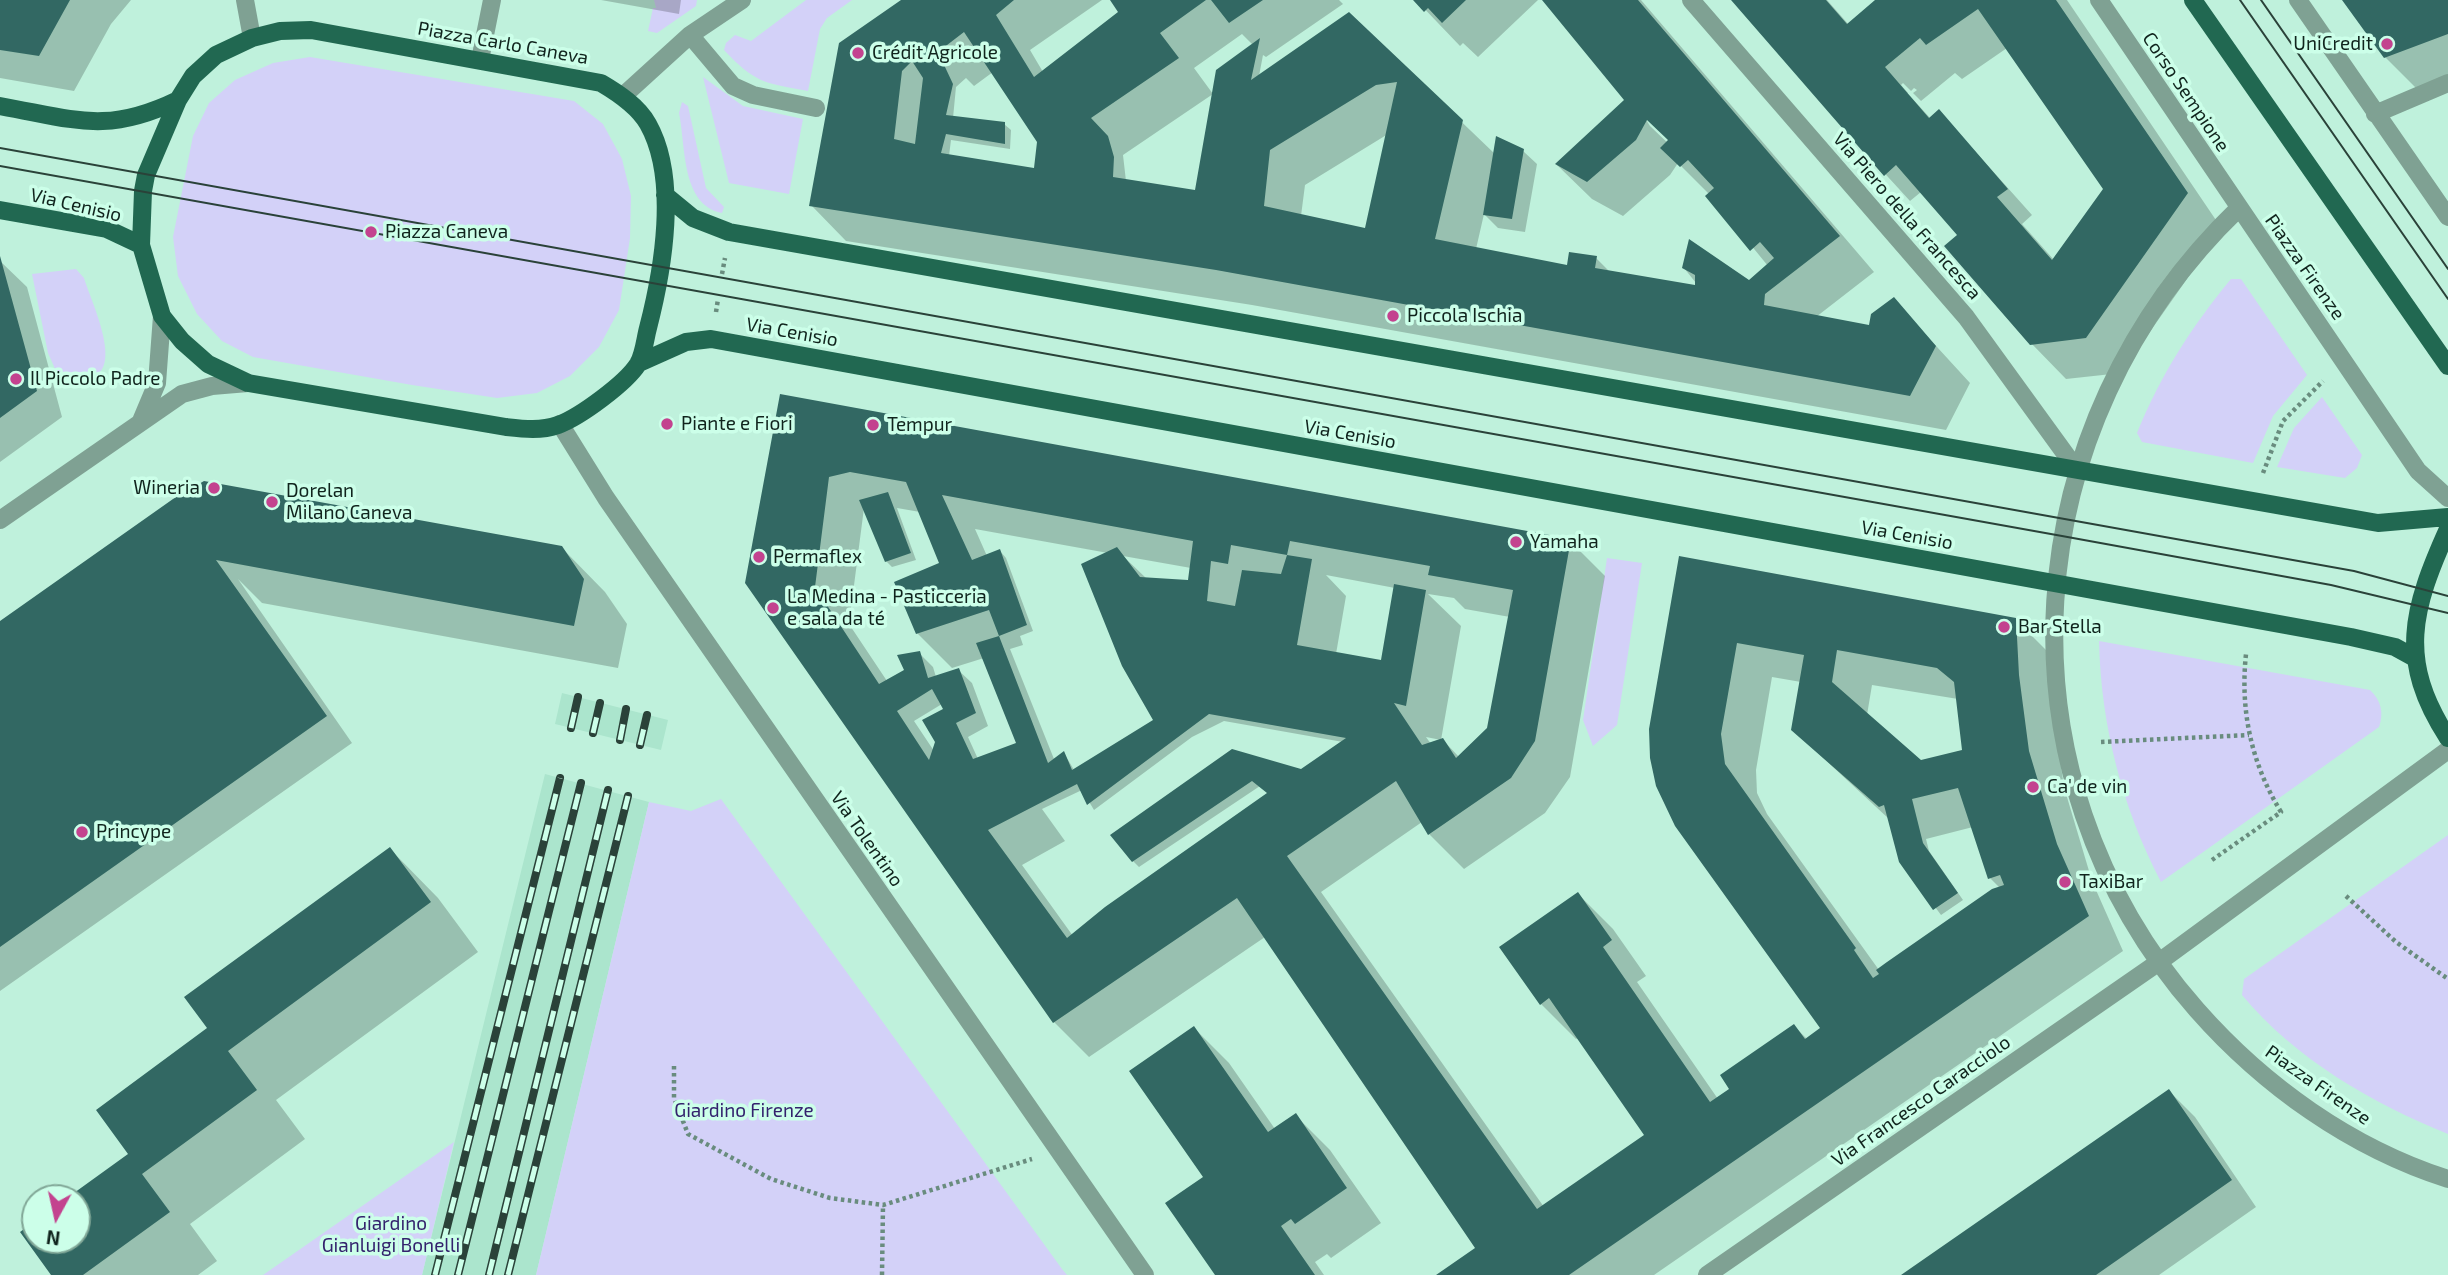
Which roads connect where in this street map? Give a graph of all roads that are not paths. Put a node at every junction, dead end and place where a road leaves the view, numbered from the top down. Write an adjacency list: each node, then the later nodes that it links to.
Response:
1 (245, 0): 9 (street)
2 (492, 0): 10 (street)
3 (1691, 0): 28 (street, Via Piero della Francesca)
4 (2099, 0): 18 (street, Corso Sempione)
5 (2193, 0): 24 (main road)
6 (2298, 0): 16 (street)
7 (734, 2): 8 (street)
8 (690, 35): 12 (street); 15 (street)
9 (253, 38): 10 (main road, Piazza Carlo Caneva); 13 (main road, Piazza Carlo Caneva)
10 (480, 60): 12 (main road, Piazza Carlo Caneva)
11 (2448, 83): 16 (street)
12 (623, 96): 17 (main road, Piazza Carlo Caneva)
13 (178, 100): 14 (main road); 21 (main road, Piazza Carlo Caneva)
14 (0, 106)
15 (816, 108)
16 (2375, 114): 20 (street)
17 (665, 195): 23 (main road, Piazza Carlo Caneva); 28 (main road)
18 (2239, 208): 28 (street, Piazza Firenze); 29 (street, Piazza Firenze)
19 (0, 210): 21 (main road, Via Cenisio)
20 (2448, 217)
21 (141, 245): 22 (main road, Piazza Carlo Caneva)
22 (162, 316): 25 (main road, Piazza Carlo Caneva); 26 (street, Piazza Carlo Caneva)
23 (639, 363): 27 (main road, Piazza Carlo Caneva); 33 (main road, Via Cenisio)
24 (2448, 366)
25 (248, 383): 26 (street, Piazza Carlo Caneva); 27 (main road, Piazza Carlo Caneva)
26 (141, 421): 31 (street)
27 (560, 425): 39 (street, Via Tolentino)
28 (2077, 470): 30 (main road); 33 (street, Piazza Firenze)
29 (2448, 498)
30 (2448, 517)
31 (0, 520)
32 (2448, 530): 34 (main road)
33 (2056, 583): 34 (main road); 37 (street, Piazza Firenze)
34 (2415, 658): 35 (main road)
35 (2448, 738)
36 (2448, 750): 37 (street)
37 (2159, 962): 38 (street, Piazza Firenze); 40 (street, Via Francesco Caracciolo)
38 (2448, 1180)
39 (1145, 1275)
40 (1707, 1275)

